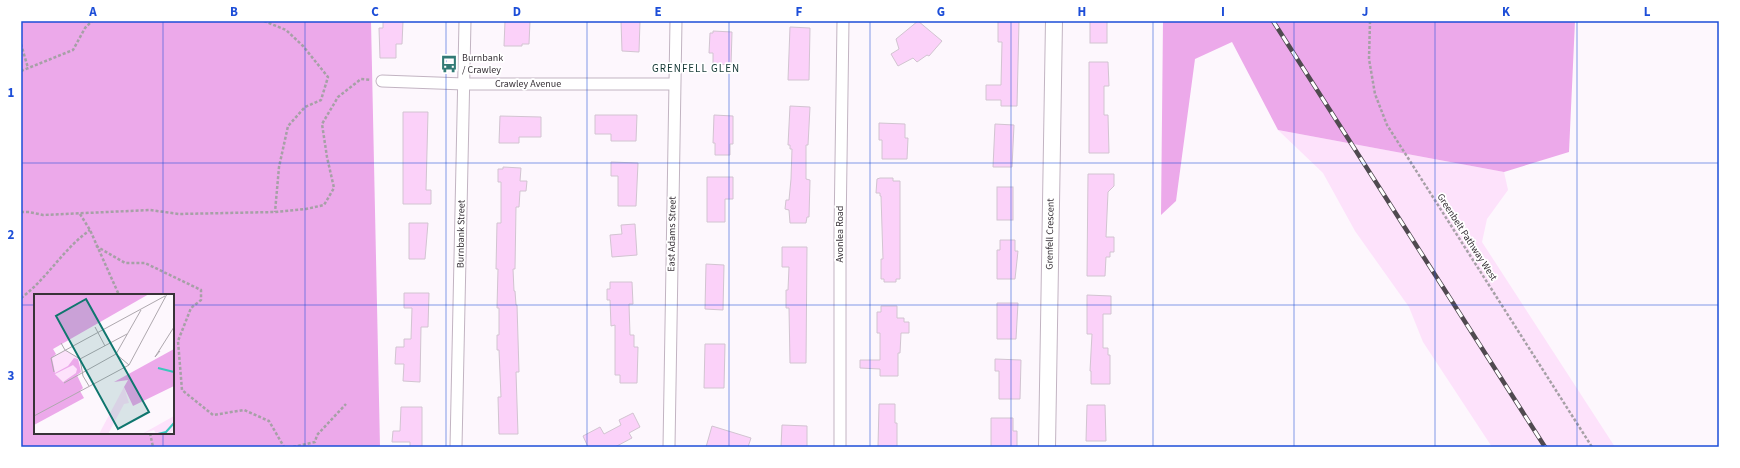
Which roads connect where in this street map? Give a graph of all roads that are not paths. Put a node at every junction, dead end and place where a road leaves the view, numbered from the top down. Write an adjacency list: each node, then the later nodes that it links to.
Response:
1 (465, 21): 6 (street, Burnbank Street)
2 (676, 21): 7 (street, East Adams Street)
3 (843, 21): 10 (street, Avonlea Road)
4 (1054, 21): 11 (street, Grenfell Crescent)
5 (382, 81): 6 (street, Crawley Avenue)
6 (464, 84): 7 (street, Crawley Avenue); 8 (street, Burnbank Street)
7 (674, 84): 9 (street, East Adams Street)
8 (456, 447)
9 (669, 447)
10 (840, 447)
11 (1047, 447)

